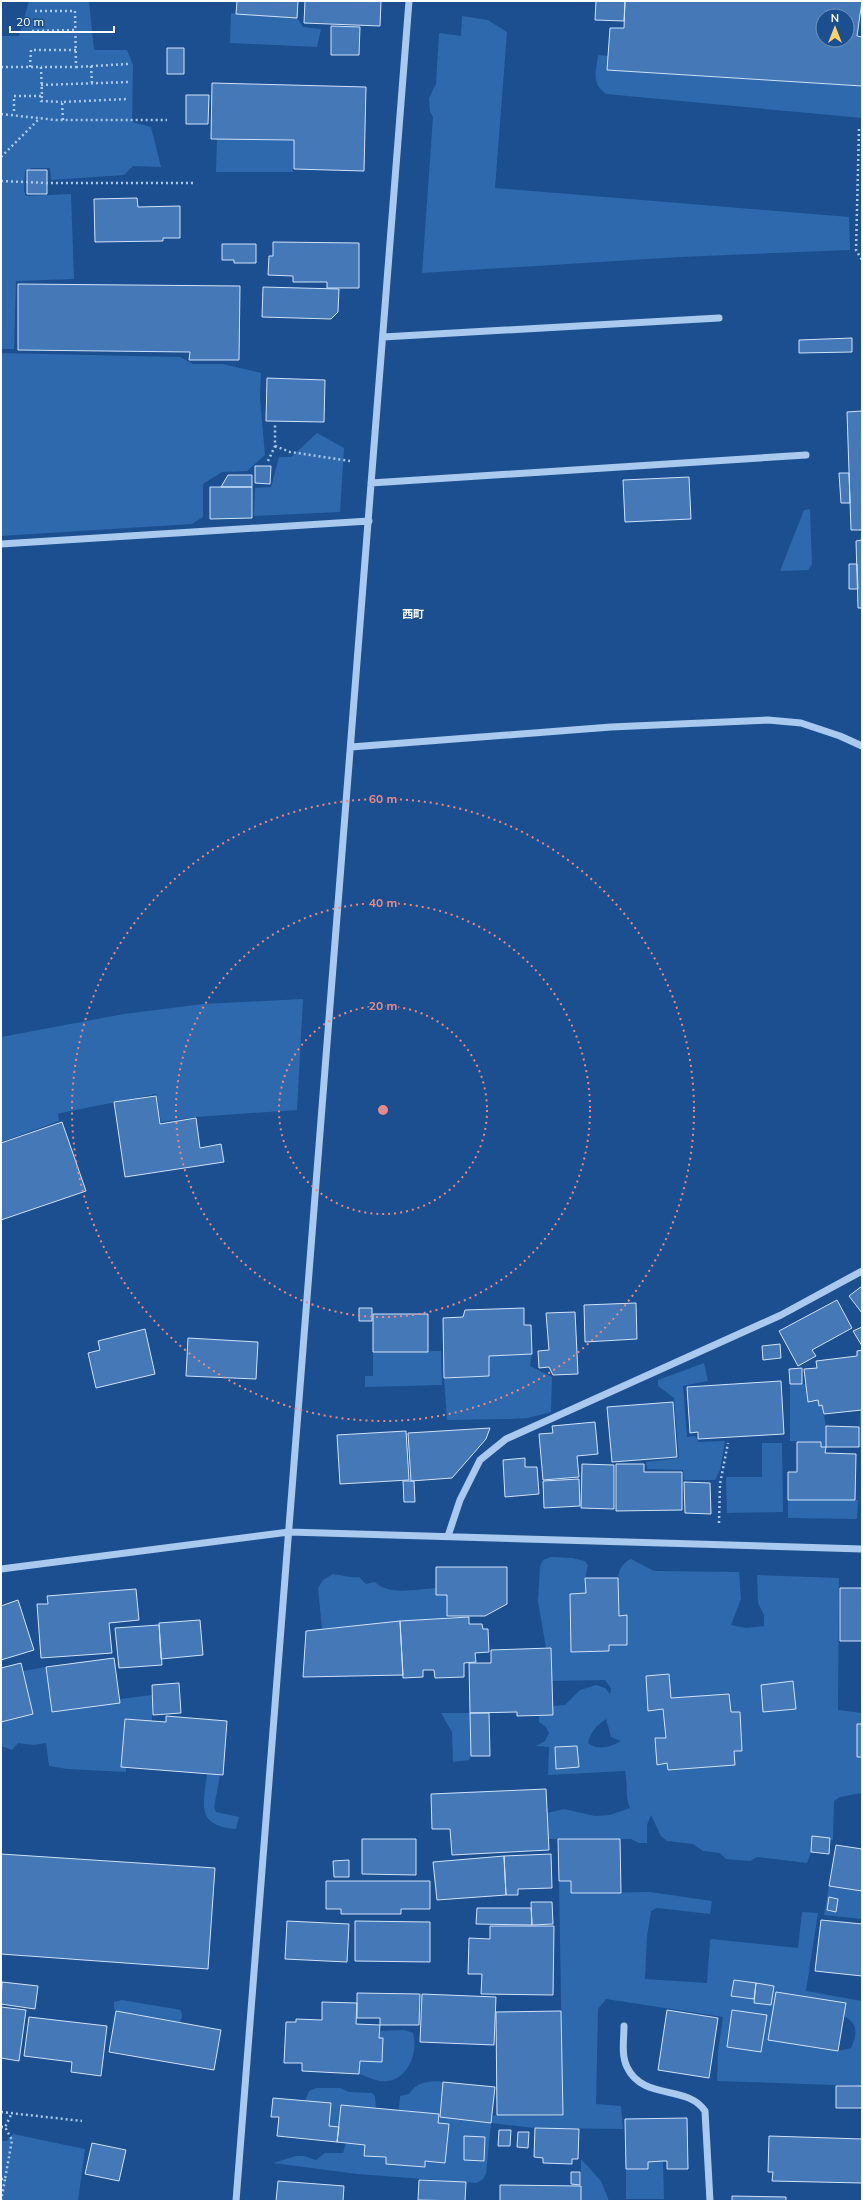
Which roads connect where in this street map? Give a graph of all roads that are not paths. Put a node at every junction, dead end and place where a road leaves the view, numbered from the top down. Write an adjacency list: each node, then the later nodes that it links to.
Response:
1 (409, 1): 3 (street)
2 (719, 318): 3 (street)
3 (383, 337): 5 (street)
4 (806, 455): 5 (street)
5 (371, 483): 6 (street)
6 (368, 521): 7 (street); 9 (street)
7 (1, 544)
8 (862, 746): 9 (street)
9 (351, 747): 11 (street)
10 (862, 1272): 12 (street)
11 (289, 1532): 12 (street); 14 (street); 16 (street)
12 (448, 1536): 13 (street)
13 (862, 1549)
14 (1, 1569)
15 (624, 2026): 17 (street)
16 (236, 2201)
17 (710, 2201)

